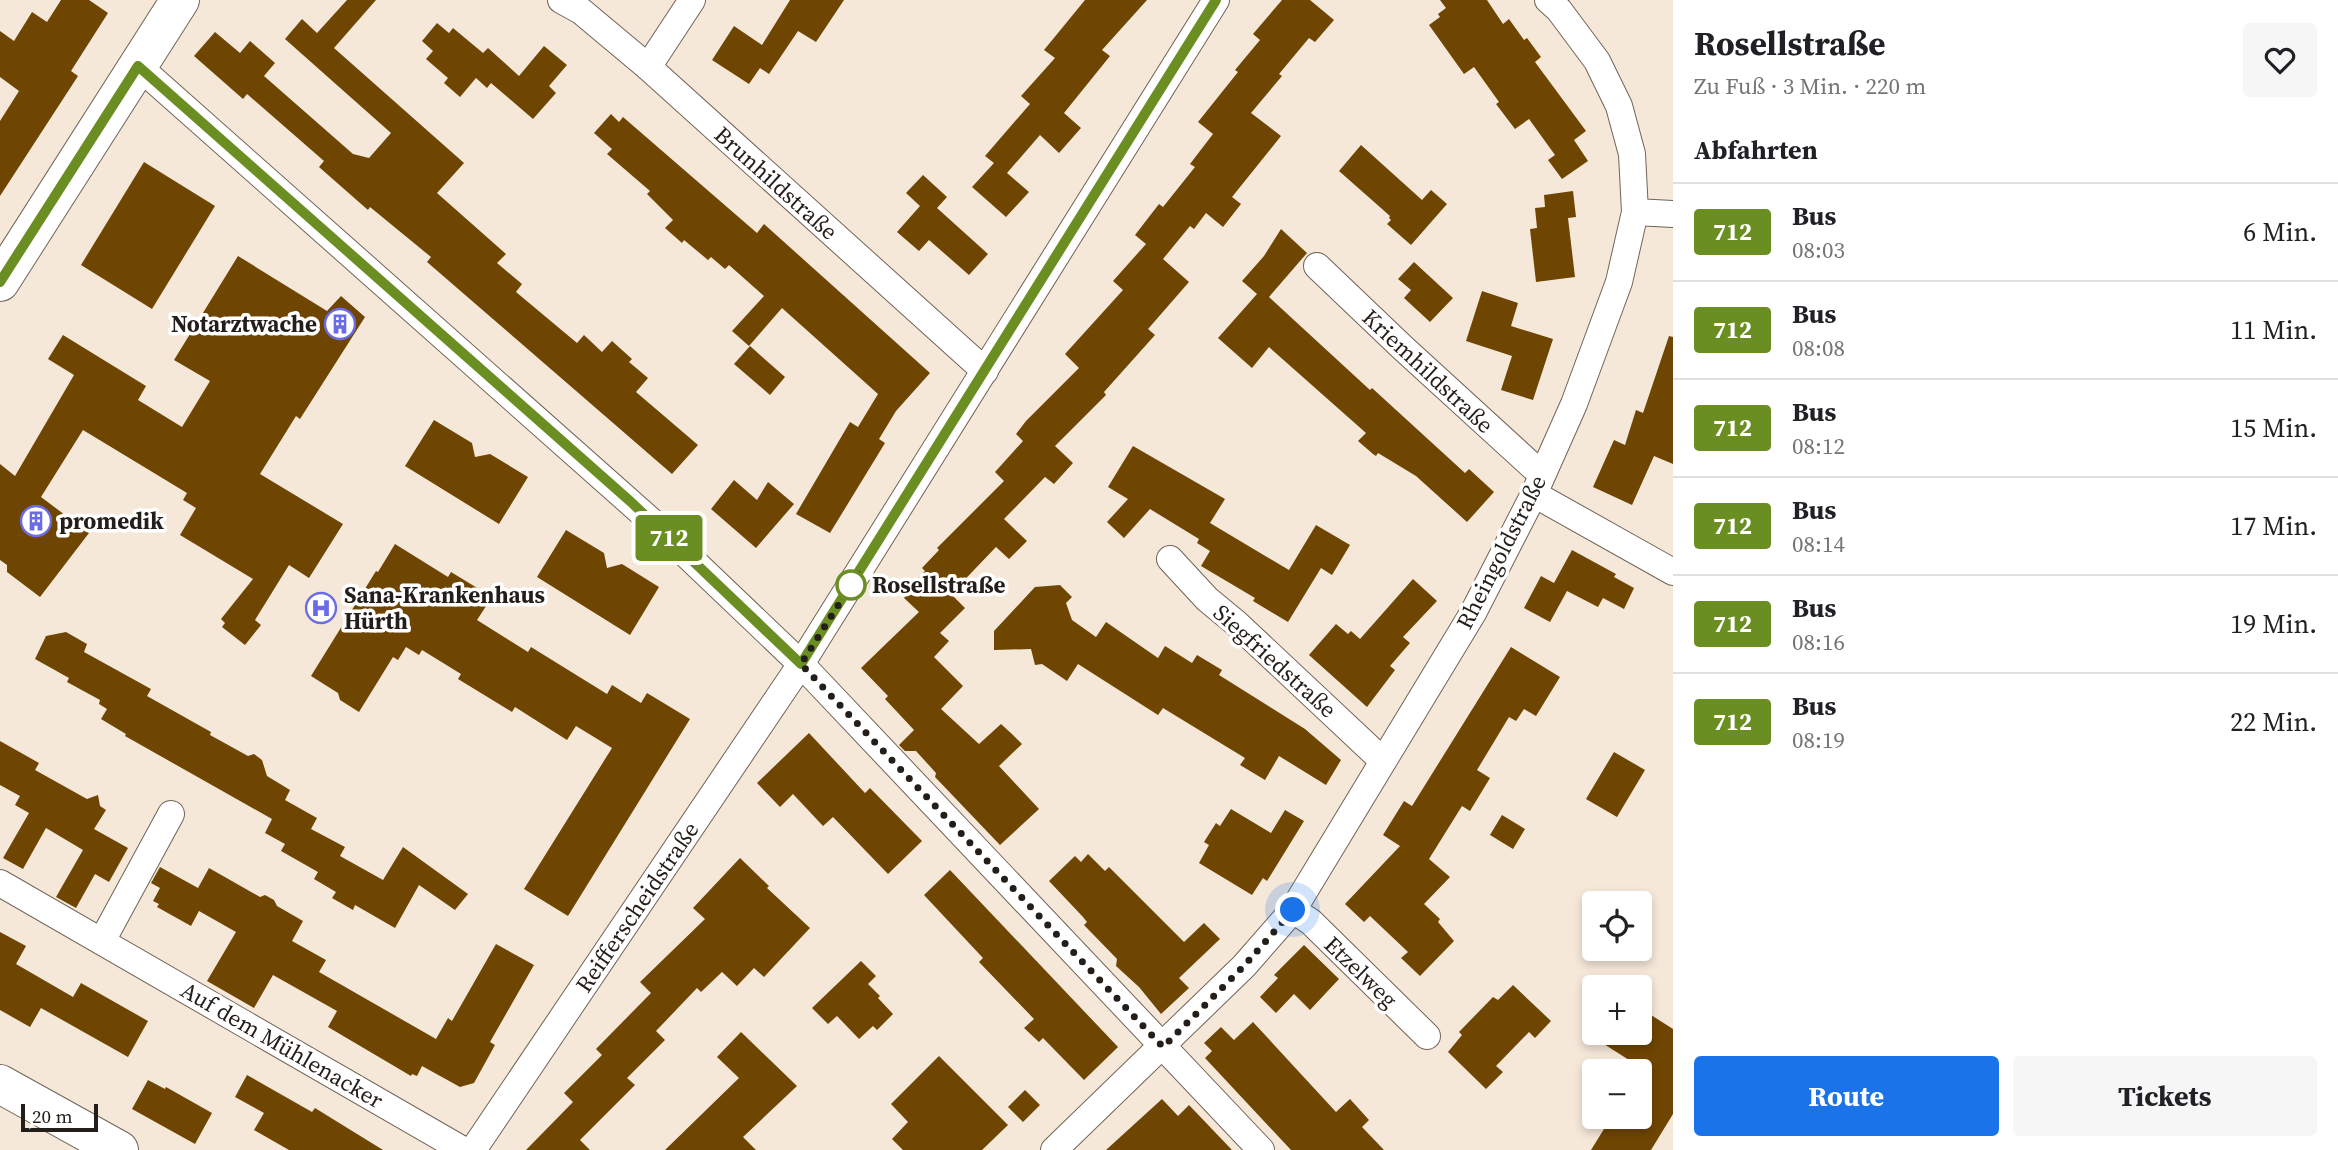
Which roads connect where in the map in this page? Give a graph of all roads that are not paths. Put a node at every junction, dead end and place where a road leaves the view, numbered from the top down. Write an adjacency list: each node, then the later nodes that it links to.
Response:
1 (180, 0): 6 (street)
2 (561, 0): 7 (street, Brunhildstraße)
3 (692, 0): 7 (street)
4 (1216, 0): 12 (street, Reifferscheidstraße)
5 (1548, 0): 8 (street, Rheingoldstraße)
6 (138, 66): 11 (street); 16 (street)
7 (648, 67): 12 (street, Brunhildstraße)
8 (1635, 212): 9 (street); 13 (street, Rheingoldstraße)
9 (1673, 214)
10 (1317, 265): 13 (street, Kriemhildstraße)
11 (0, 282)
12 (985, 371): 16 (street, Reifferscheidstraße)
13 (1538, 484): 15 (street, Kriemhildstraße); 17 (street, Rheingoldstraße)
14 (1170, 559): 17 (street, Siegfriedstraße)
15 (1673, 572)
16 (801, 664): 23 (street); 27 (street, Reifferscheidstraße)
17 (1382, 760): 20 (street, Rheingoldstraße)
18 (171, 814): 21 (street)
19 (0, 883): 21 (street, Auf dem Mühlenacker)
20 (1293, 910): 22 (street, Etzelweg); 23 (street, Rheingoldstraße)
21 (102, 941): 26 (street, Auf dem Mühlenacker)
22 (1427, 1036)
23 (1163, 1047): 28 (street, Rheingoldstraße); 29 (street)
24 (0, 1084): 25 (street)
25 (119, 1150)
26 (463, 1150)
27 (473, 1150)
28 (1054, 1150)
29 (1261, 1150)

